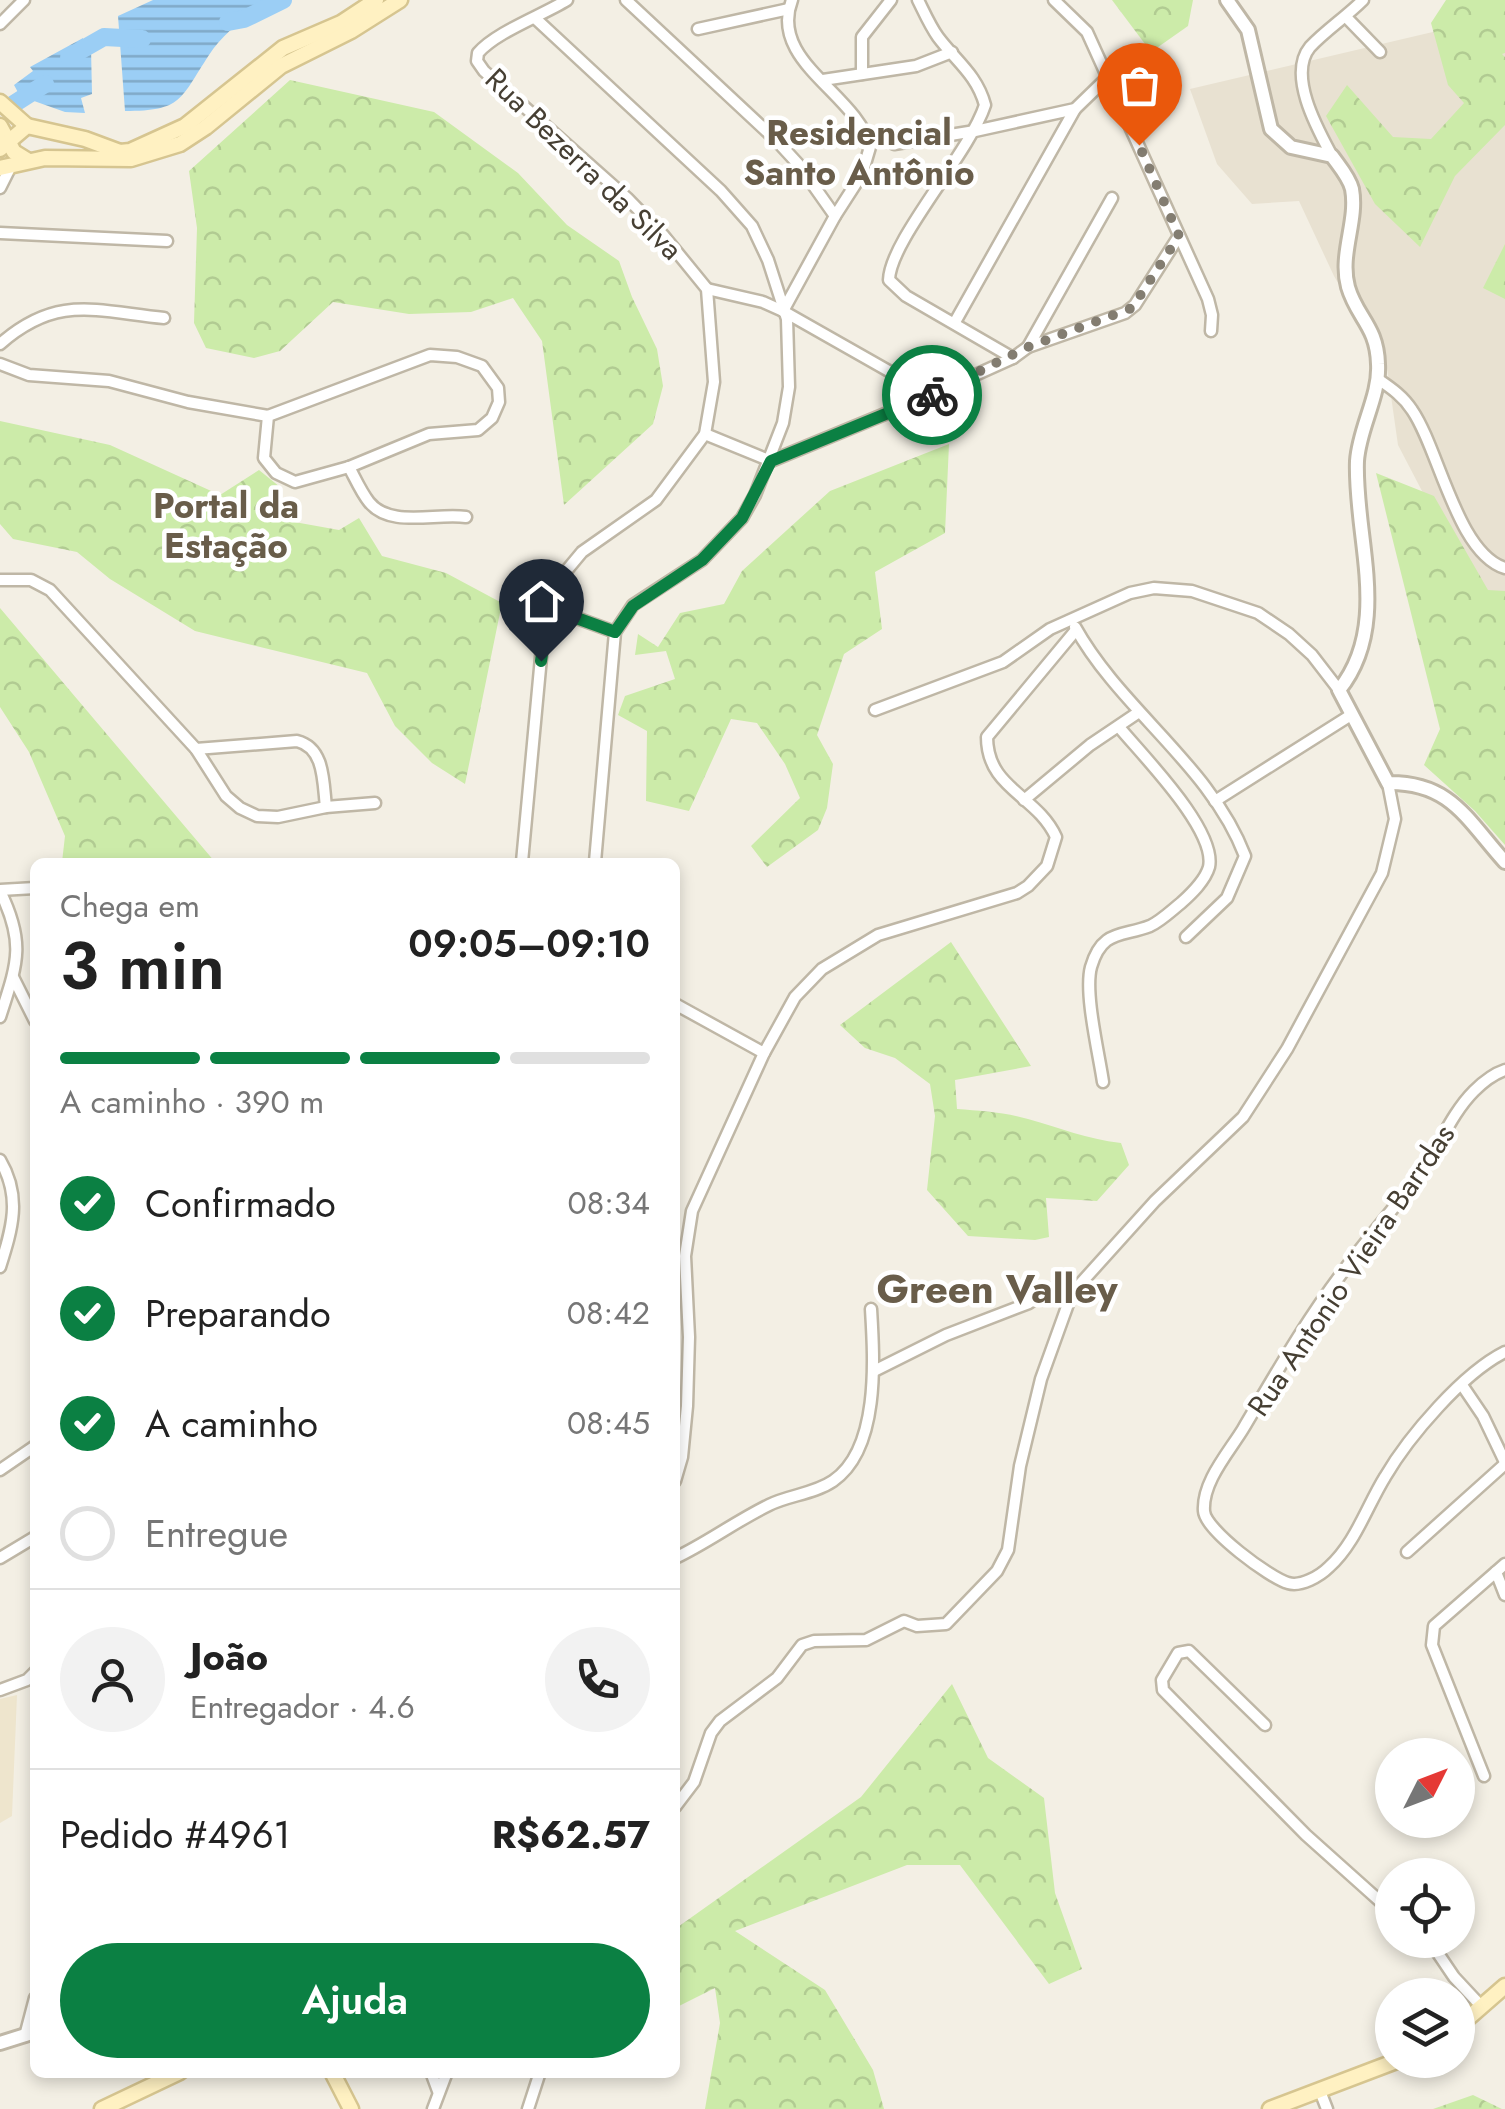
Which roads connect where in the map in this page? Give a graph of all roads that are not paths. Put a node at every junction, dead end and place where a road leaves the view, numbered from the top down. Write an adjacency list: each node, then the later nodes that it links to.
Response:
1 (24, 0): 14 (street)
2 (376, 0): 26 (main road)
3 (400, 0): 30 (main road)
4 (567, 0): 13 (street)
5 (626, 0): 34 (street)
6 (891, 0): 18 (street)
7 (918, 0): 16 (street)
8 (1054, 0): 19 (street)
9 (1228, 0): 29 (street)
10 (1363, 0): 12 (street)
11 (790, 4): 15 (street); 20 (street)
12 (1346, 16): 17 (street); 29 (street)
13 (536, 19): 38 (street, Rua Bezerra da Silva); 39 (street)
14 (0, 24)
15 (698, 29)
16 (952, 52): 18 (street); 25 (street)
17 (1380, 52)
18 (862, 74): 20 (street)
19 (1108, 77): 22 (street); 36 (street)
20 (822, 80): 34 (street)
21 (0, 102): 24 (main road)
22 (1075, 109): 25 (street); 41 (street)
23 (0, 126): 28 (main road)
24 (27, 126): 26 (main road); 28 (main road)
25 (975, 131): 27 (street); 41 (street)
26 (59, 135): 30 (main road)
27 (894, 144)
28 (4, 145): 31 (main road)
29 (1332, 156): 47 (street)
30 (62, 158): 31 (main road)
31 (13, 164): 32 (street)
32 (0, 188)
33 (1112, 198): 44 (street)
34 (834, 216): 39 (street)
35 (0, 234): 37 (street)
36 (1179, 236): 42 (street); 44 (street)
37 (167, 241)
38 (707, 289): 39 (street); 50 (street)
39 (783, 311): 48 (street); 51 (street)
40 (164, 318): 43 (street)
41 (955, 322): 45 (street)
42 (1211, 331)
43 (0, 344)
44 (1028, 347): 45 (street)
45 (1013, 358): 48 (street)
46 (0, 364): 49 (street)
47 (1378, 379): 54 (street); 59 (street)
48 (931, 395): 51 (street)
49 (268, 416): 52 (street); 52 (street)
50 (705, 434): 51 (street); 56 (street)
51 (771, 461): 58 (street)
52 (349, 467): 53 (street)
53 (466, 517)
54 (1505, 568)
55 (0, 580): 64 (street)
56 (549, 608): 58 (street); 70 (street)
57 (1075, 625): 59 (street); 60 (street); 61 (street); 66 (street)
58 (615, 632): 71 (street)
59 (1339, 690): 62 (street)
60 (875, 710)
61 (1139, 712): 63 (street); 67 (street)
62 (1351, 715): 65 (street); 67 (street)
63 (1119, 728): 66 (street); 82 (street)
64 (196, 748): 69 (street); 69 (street)
65 (1388, 783): 72 (street); 85 (street)
66 (1024, 800): 80 (street)
67 (1215, 801): 75 (street)
68 (375, 803): 69 (street)
69 (326, 807)
70 (522, 858)
71 (595, 858)
72 (1505, 862)
73 (30, 888): 74 (street)
74 (0, 890): 76 (street)
75 (1186, 937)
76 (12, 977): 78 (street); 79 (street)
77 (680, 1007): 80 (street)
78 (30, 1011)
79 (0, 1017)
80 (764, 1053): 92 (street)
81 (1505, 1070): 89 (street, Rua Antonio Vieira Barrdas)
82 (1102, 1082)
83 (0, 1160): 84 (street)
84 (0, 1267)
85 (1072, 1293): 88 (street); 104 (street)
86 (871, 1309): 88 (street)
87 (1505, 1352): 89 (street)
88 (874, 1371): 96 (street)
89 (1462, 1386): 91 (street)
90 (30, 1449): 93 (street)
91 (1505, 1463): 95 (street)
92 (680, 1464)
93 (0, 1470)
94 (30, 1540): 97 (street)
95 (1407, 1552)
96 (680, 1555)
97 (0, 1558)
98 (1500, 1568): 99 (street); 103 (street)
99 (1505, 1595)
100 (30, 1677): 101 (street)
101 (0, 1690)
102 (1265, 1725): 105 (street)
103 (1484, 1776)
104 (680, 1800)
105 (1375, 1897)
106 (1441, 1958): 108 (street)
107 (1505, 1986): 108 (main road)
108 (1482, 2007): 109 (main road)
109 (1475, 2013)
110 (30, 2034): 111 (street)
111 (0, 2043)
112 (1375, 2069): 119 (main road)
113 (167, 2078): 120 (main road)
114 (335, 2078): 121 (main road)
115 (433, 2078): 118 (street)
116 (444, 2078): 118 (street)
117 (538, 2078): 123 (street)
118 (438, 2091): 122 (street)
119 (1320, 2091): 124 (main road); 125 (street)
120 (102, 2109)
121 (351, 2109)
122 (433, 2109)
123 (528, 2109)
124 (1270, 2109)
125 (1327, 2109)

